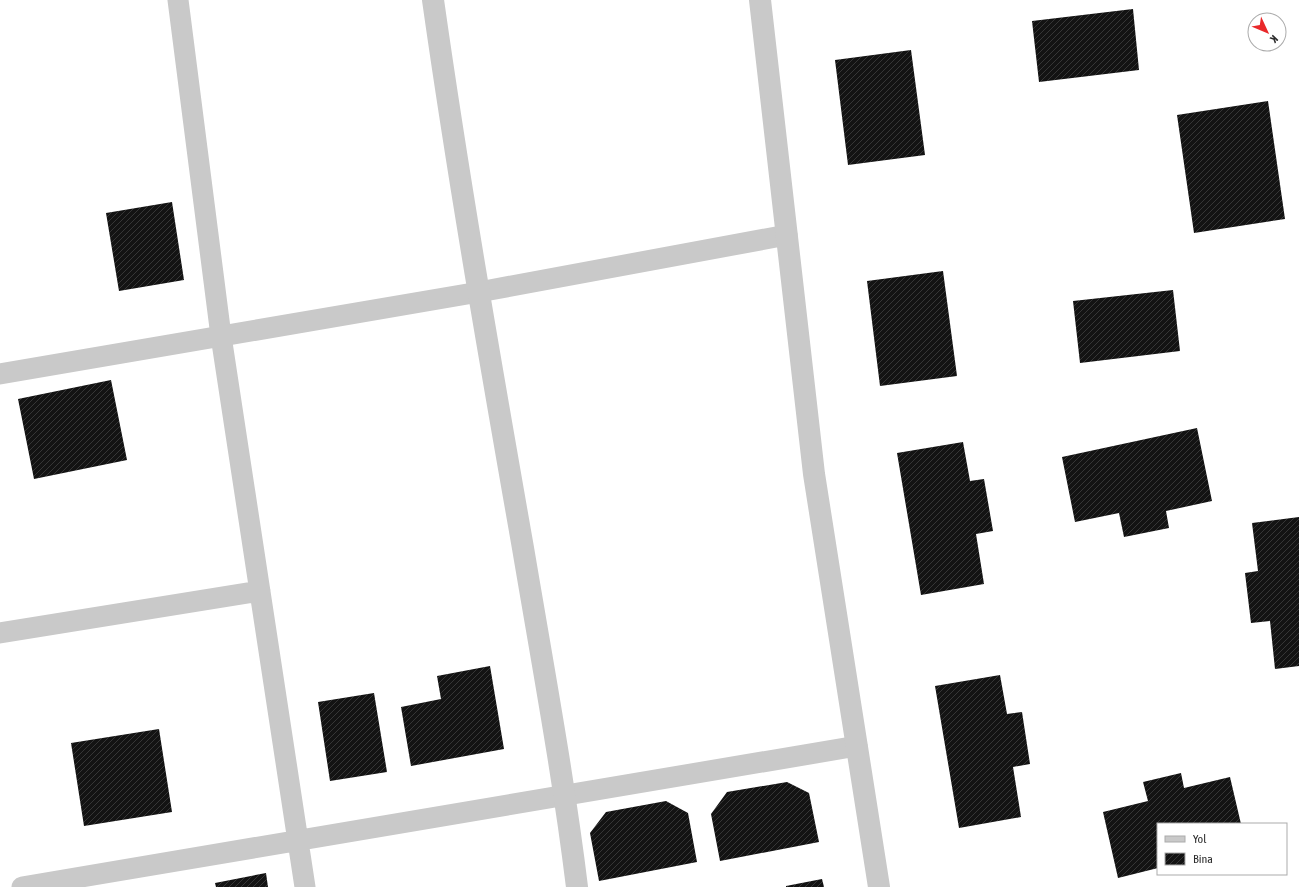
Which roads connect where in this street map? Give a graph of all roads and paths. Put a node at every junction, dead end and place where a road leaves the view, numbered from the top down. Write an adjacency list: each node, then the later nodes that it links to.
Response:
1 (178, 0): 6 (street)
2 (433, 0): 5 (street)
3 (760, 0): 4 (street)
4 (787, 235): 5 (street); 10 (street)
5 (479, 292): 6 (street); 11 (street)
6 (220, 336): 7 (street); 8 (street)
7 (0, 374)
8 (260, 592): 9 (street); 12 (street)
9 (0, 633)
10 (857, 746): 11 (street); 16 (street)
11 (566, 796): 12 (street); 15 (street)
12 (299, 841): 13 (street); 14 (street)
13 (22, 887)
14 (305, 887)
15 (577, 887)
16 (879, 887)

